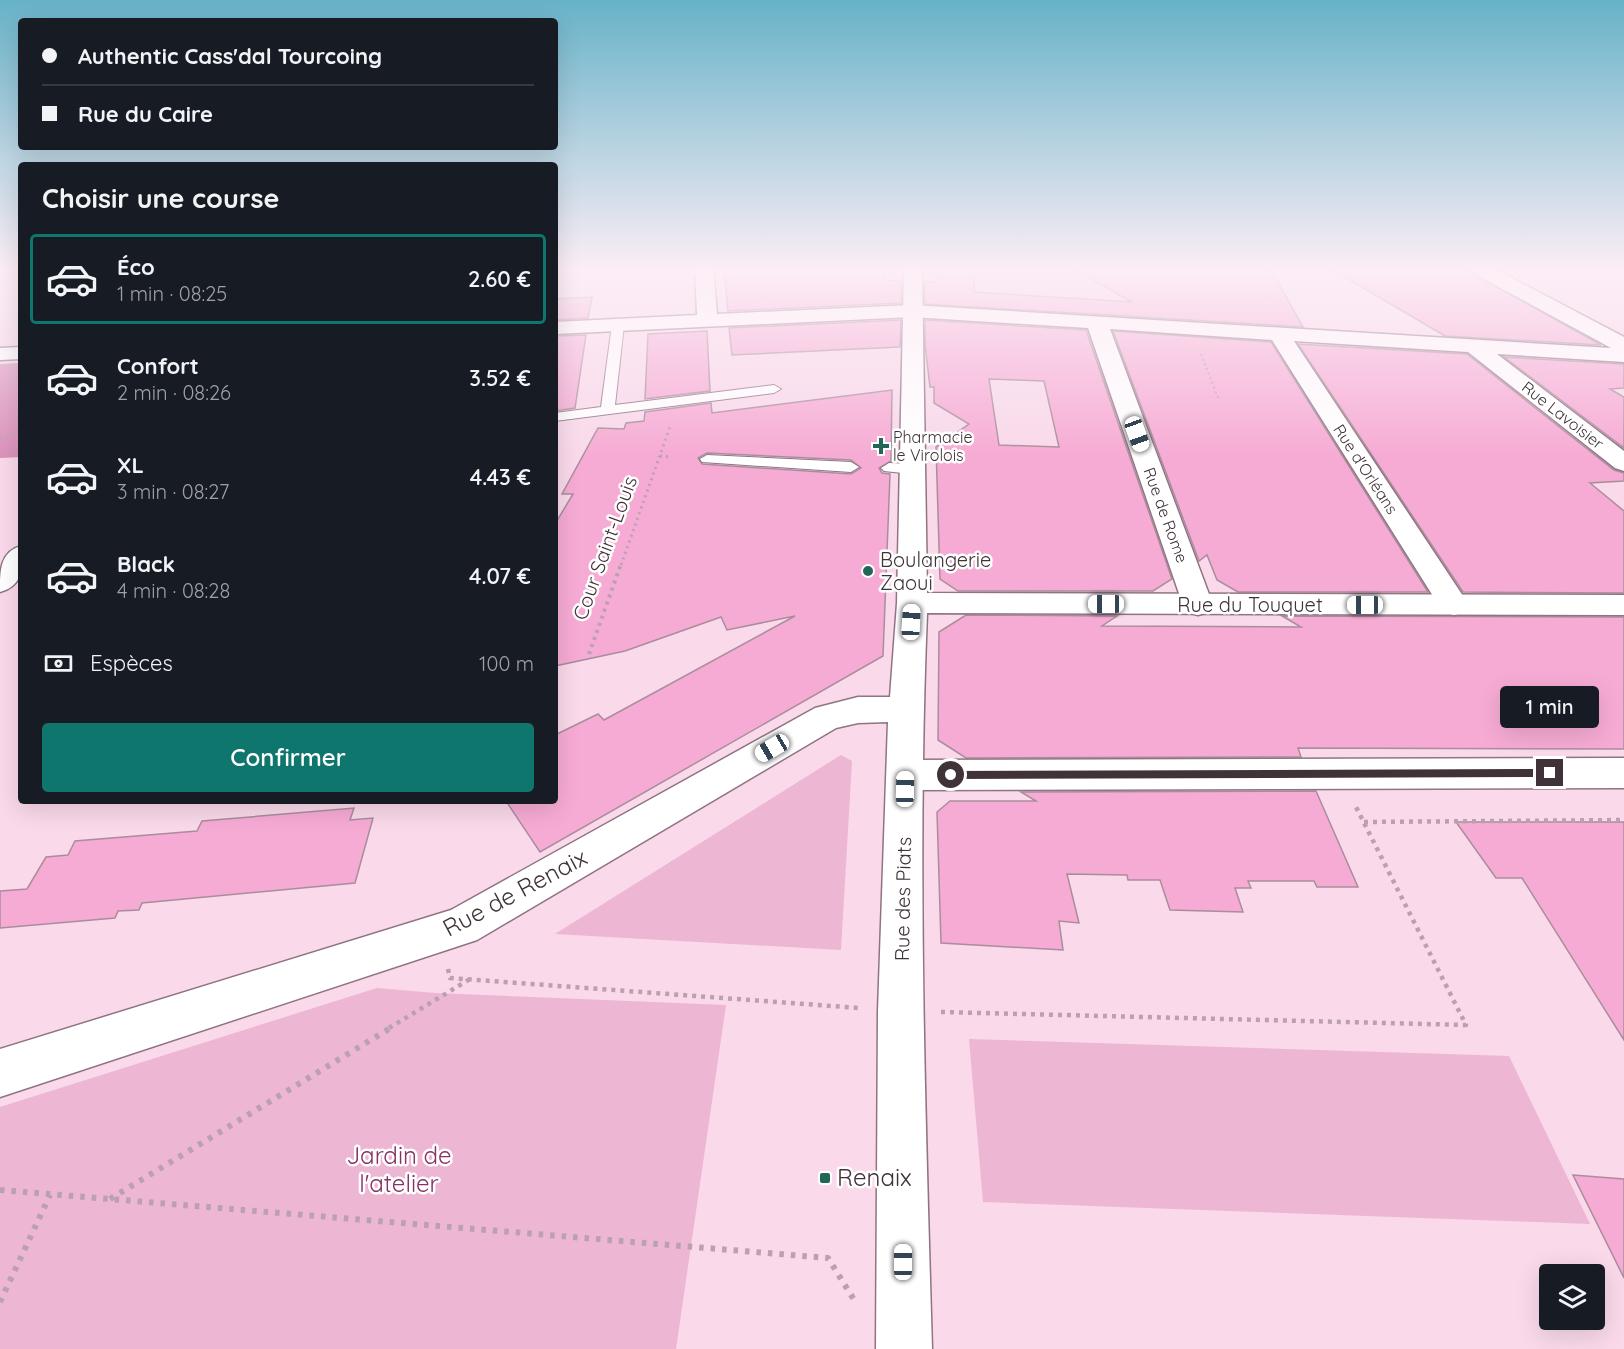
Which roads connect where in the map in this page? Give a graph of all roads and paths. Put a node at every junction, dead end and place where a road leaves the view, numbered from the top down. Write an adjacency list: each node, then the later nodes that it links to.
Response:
1 (617, 331): 17 (lane)
2 (911, 331): 31 (street, Rue des Piats)
3 (1100, 331): 32 (street, Rue de Rome)
4 (1229, 331): 6 (street)
5 (1596, 331): 8 (street)
6 (1279, 334): 7 (street); 33 (street, Rue d'Orléans)
7 (1474, 346): 12 (street); 25 (street, Rue Lavoisier)
8 (1624, 346)
9 (1200, 351): 16 (path)
10 (18, 353): 11 (street)
11 (0, 354)
12 (1624, 355)
13 (18, 382): 14 (path)
14 (0, 386)
15 (774, 389): 17 (lane)
16 (1219, 400)
17 (607, 411): 18 (lane)
18 (558, 417)
19 (672, 421): 22 (path, Cour Saint-Louis)
20 (18, 432): 21 (path)
21 (0, 438)
22 (660, 456): 23 (path); 35 (path, Cour Saint-Louis)
23 (670, 457)
24 (707, 459): 26 (lane)
25 (1624, 463)
26 (851, 467)
27 (18, 559): 28 (street)
28 (0, 582)
29 (18, 590): 30 (street)
30 (0, 592)
31 (912, 603): 32 (street, Rue du Touquet); 36 (street, Rue des Piats)
32 (1198, 605): 33 (street, Rue du Touquet)
33 (1454, 605): 34 (street, Rue du Touquet)
34 (1624, 605)
35 (589, 654)
36 (906, 709): 39 (street, Rue des Piats); 42 (street, Rue de Renaix)
37 (1624, 773): 38 (street)
38 (1340, 774): 39 (street); 41 (path)
39 (905, 775): 44 (street, Rue des Piats)
40 (1624, 820): 41 (path)
41 (1364, 822): 44 (path)
42 (442, 933): 43 (path); 45 (street, Rue de Renaix)
43 (470, 979): 44 (path); 48 (path)
44 (900, 1011): 51 (street, Rue des Piats)
45 (0, 1073)
46 (0, 1190): 47 (path)
47 (50, 1195): 48 (path); 49 (path)
48 (109, 1200): 50 (path)
49 (0, 1302)
50 (859, 1308)
51 (904, 1349)

